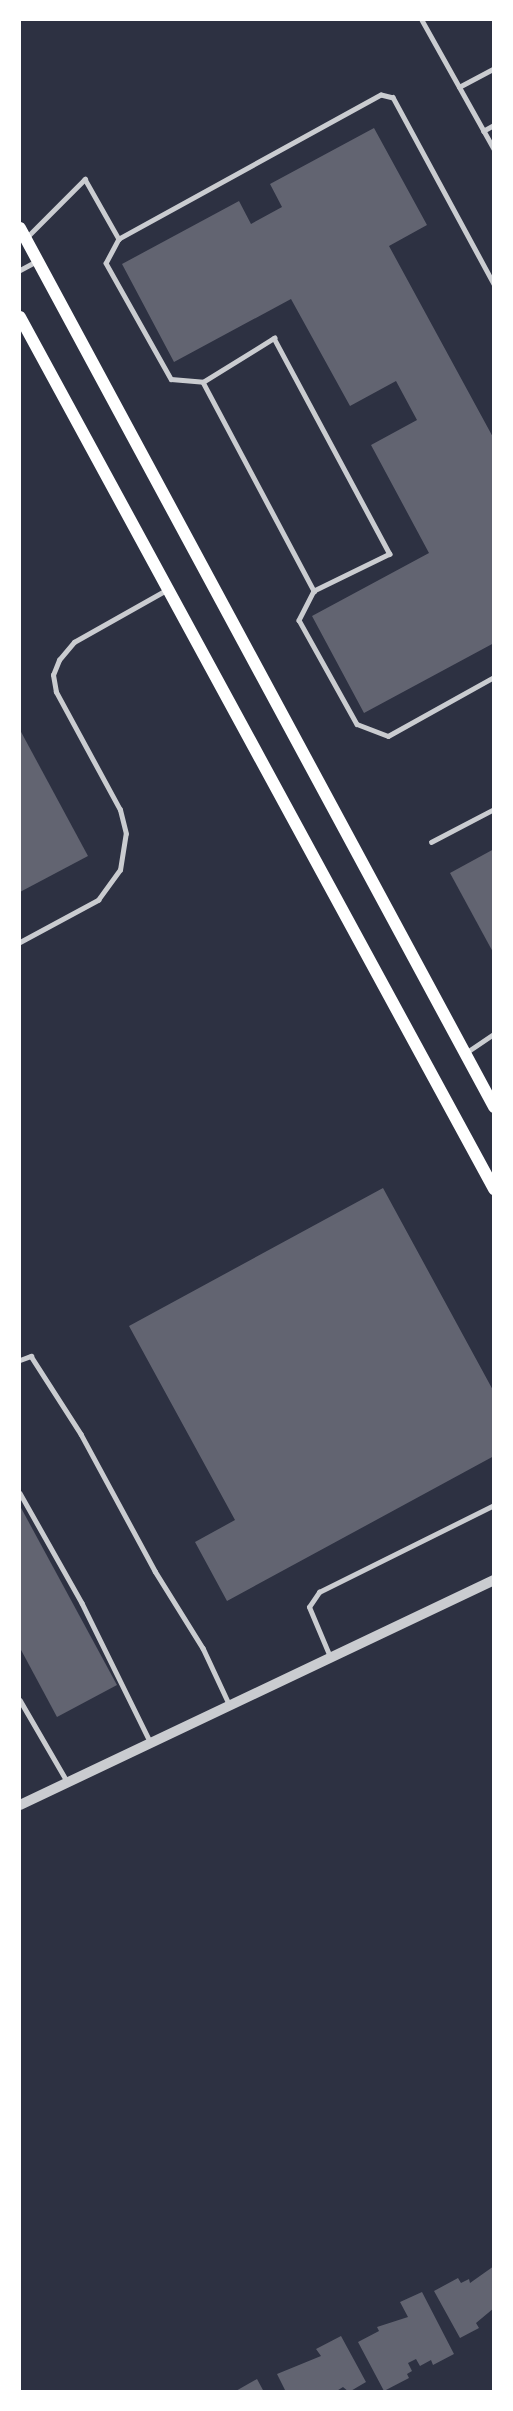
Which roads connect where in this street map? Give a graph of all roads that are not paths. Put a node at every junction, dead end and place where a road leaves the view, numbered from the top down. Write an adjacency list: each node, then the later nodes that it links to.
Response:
1 (425, 20): 3 (lane)
2 (494, 68): 3 (lane)
3 (459, 87): 5 (lane)
4 (494, 125): 5 (lane)
5 (483, 131): 6 (lane)
6 (494, 149)
7 (22, 233): 8 (lane); 9 (main road)
8 (119, 238): 11 (lane); 13 (lane)
9 (37, 261): 10 (lane); 21 (main road)
10 (20, 270)
11 (494, 285)
12 (20, 317): 14 (main road)
13 (203, 382): 15 (lane); 15 (lane)
14 (168, 589): 19 (lane); 23 (main road)
15 (315, 591): 16 (lane)
16 (494, 677)
17 (494, 809): 18 (lane)
18 (431, 842)
19 (20, 942)
20 (494, 1034): 21 (lane)
21 (465, 1054): 22 (main road)
22 (494, 1107)
23 (494, 1189)
24 (20, 1360): 30 (lane)
25 (20, 1493): 31 (lane)
26 (494, 1505): 28 (lane)
27 (494, 1581): 28 (street)
28 (330, 1658): 30 (street)
29 (20, 1700): 32 (lane)
30 (230, 1706): 31 (street)
31 (151, 1743): 32 (street)
32 (68, 1782): 33 (street)
33 (20, 1805)

